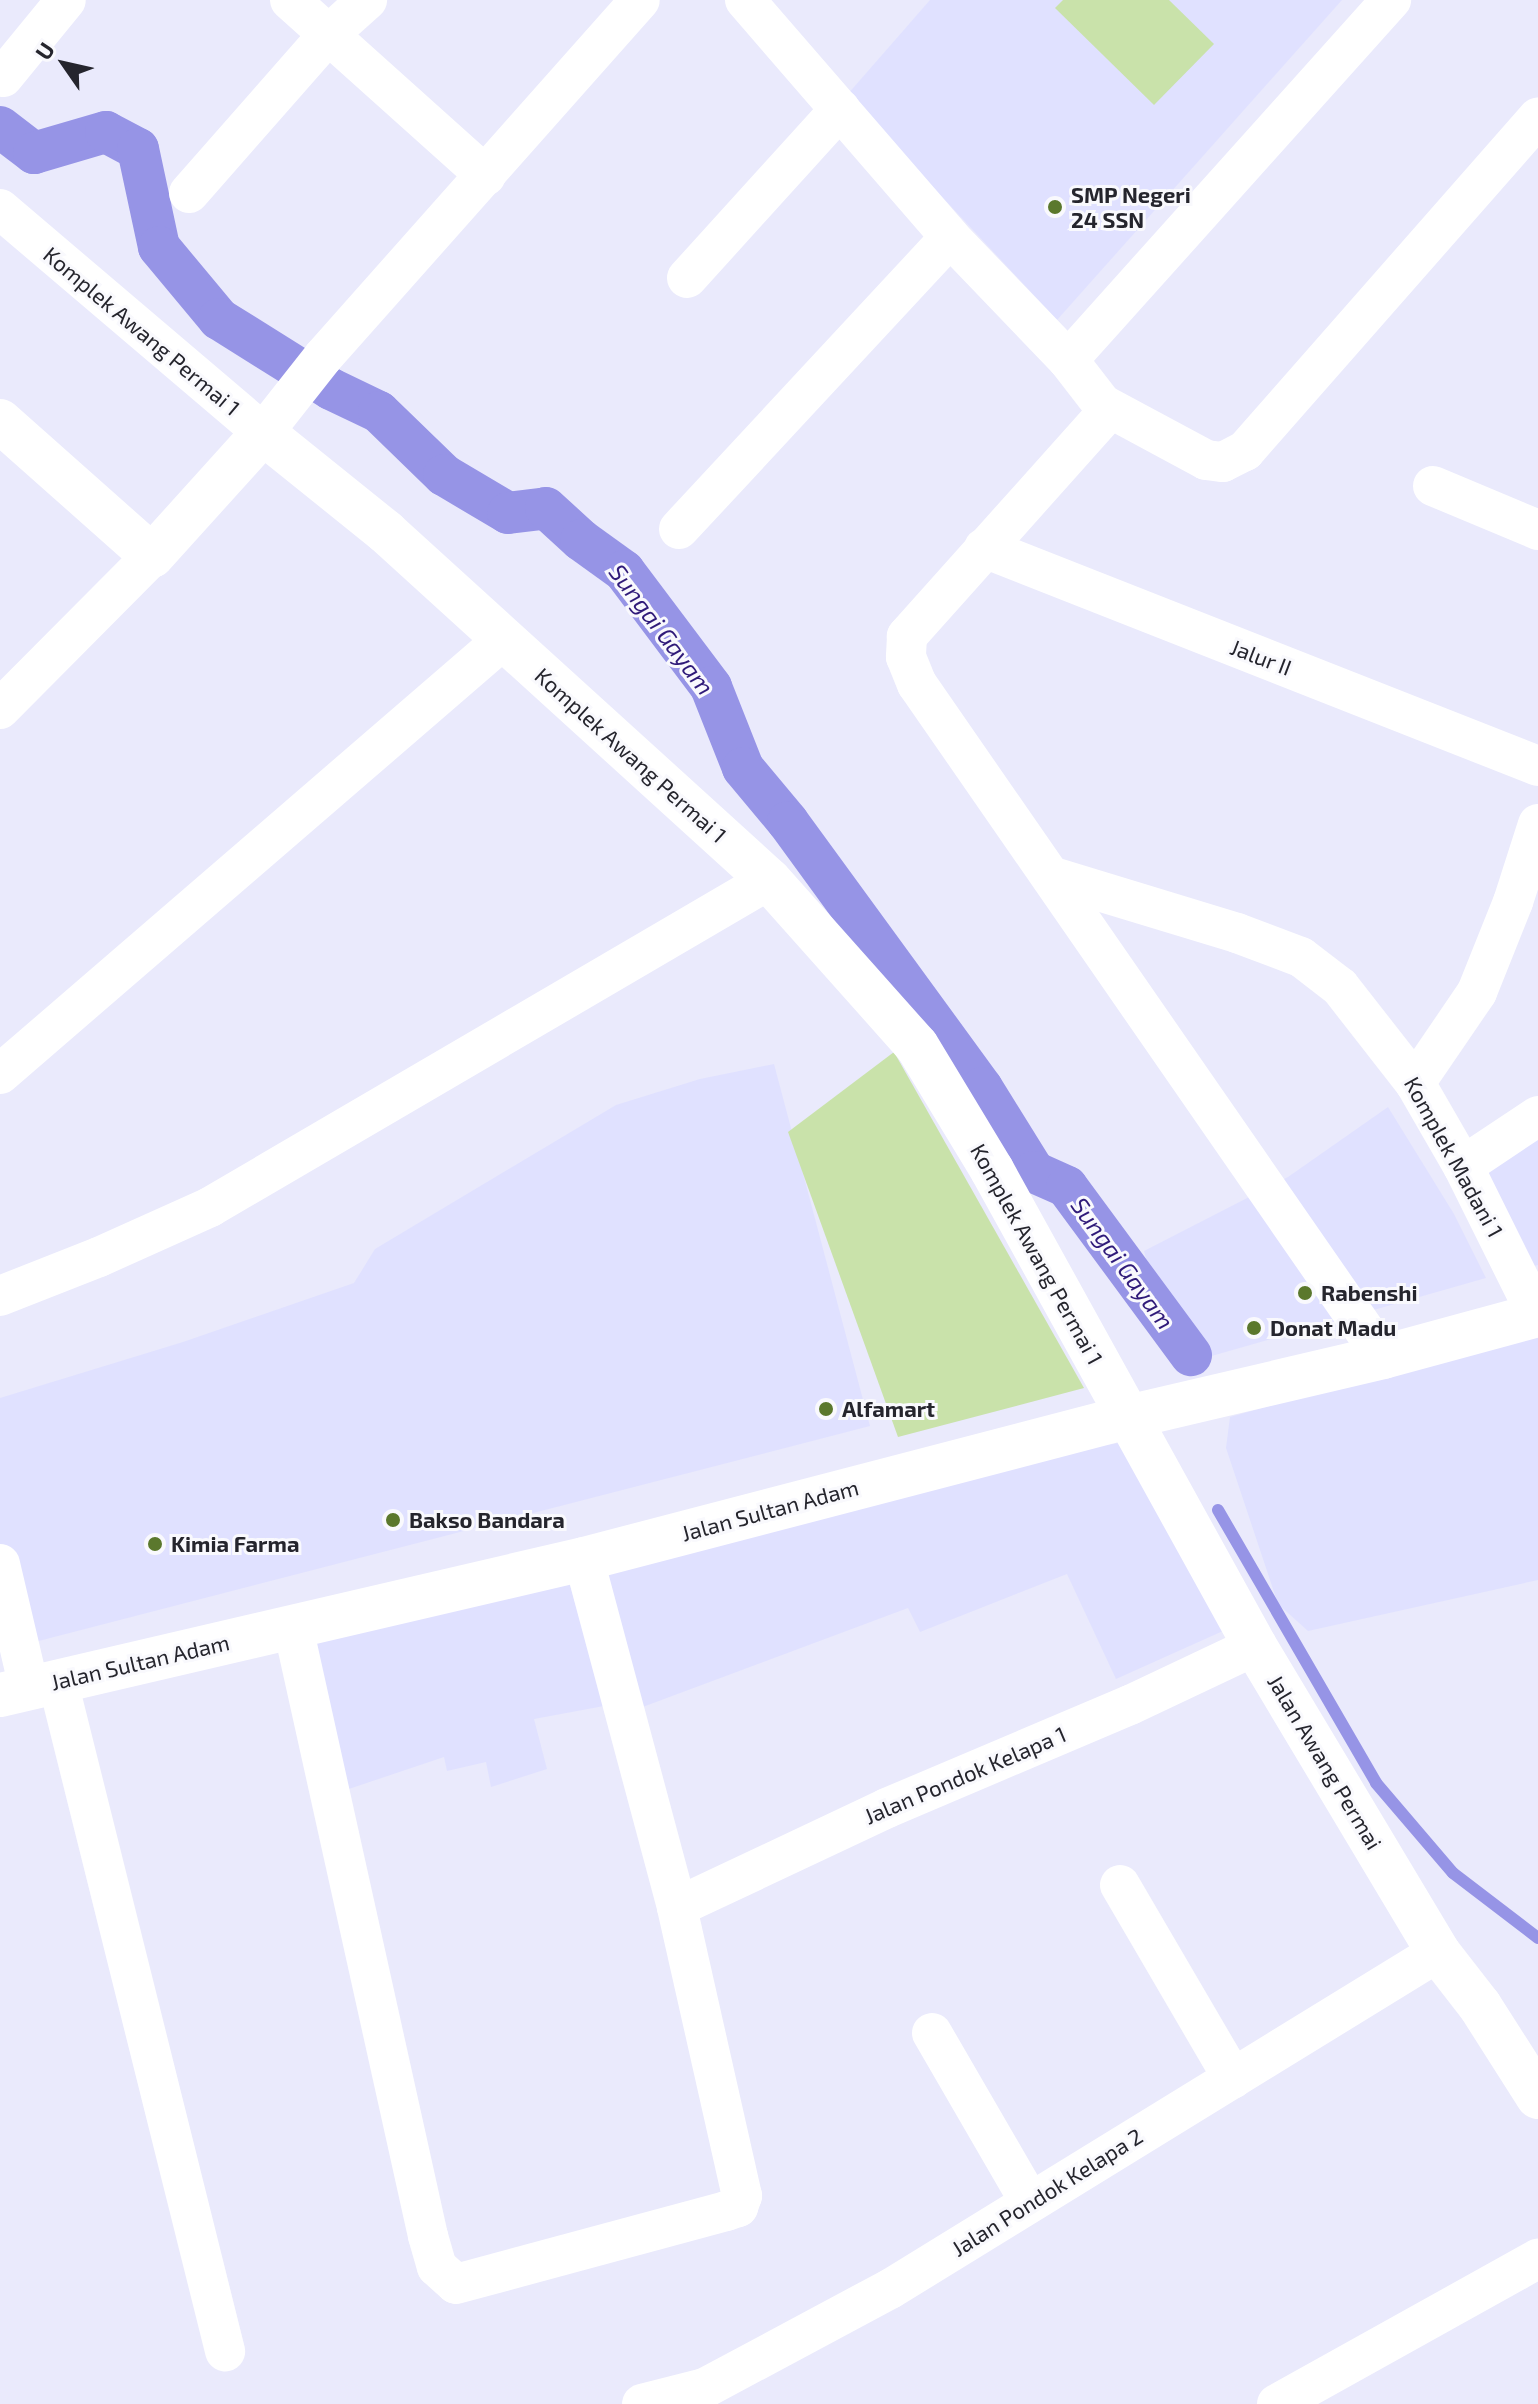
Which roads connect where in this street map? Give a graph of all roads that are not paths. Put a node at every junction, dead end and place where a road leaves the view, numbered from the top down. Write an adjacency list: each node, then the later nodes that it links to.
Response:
1 (66, 0): 8 (street)
2 (290, 0): 7 (street)
3 (367, 0): 7 (street)
4 (640, 0): 11 (street)
5 (1391, 0): 16 (street)
6 (756, 4): 9 (street)
7 (327, 36): 11 (street); 12 (street)
8 (3, 77)
9 (840, 109): 14 (street); 15 (street)
10 (1538, 118): 17 (street)
11 (486, 176): 19 (street)
12 (189, 193)
13 (0, 209): 19 (street, Komplek Awang Permai 1)
14 (950, 237): 16 (street); 21 (street)
15 (687, 278)
16 (1068, 360): 17 (street)
17 (1110, 409): 23 (street)
18 (0, 421): 24 (street)
19 (263, 433): 24 (street); 25 (street, Komplek Awang Permai 1)
20 (1433, 486): 22 (street)
21 (679, 529)
22 (1538, 530)
23 (984, 548): 27 (street, Jalur II); 29 (street)
24 (152, 556): 26 (street)
25 (503, 640): 30 (street, Komplek Awang Permai 1); 31 (street)
26 (0, 709)
27 (1538, 766)
28 (1538, 824): 32 (street)
29 (1053, 877): 32 (street, Komplek Madani 1); 37 (street)
30 (769, 880): 35 (street); 38 (street, Komplek Awang Permai 1)
31 (0, 1074)
32 (1415, 1083): 34 (street, Komplek Madani 1)
33 (1538, 1116): 34 (street)
34 (1463, 1166): 36 (street, Komplek Madani 1)
35 (0, 1296)
36 (1538, 1315): 37 (street, Jalan Sultan Adam)
37 (1383, 1357): 38 (street, Jalan Sultan Adam)
38 (1128, 1417): 39 (street, Jalan Sultan Adam); 42 (street, Jalan Awang Permai)
39 (584, 1559): 41 (street, Jalan Sultan Adam); 45 (street)
40 (0, 1564): 43 (street)
41 (293, 1627): 43 (street, Jalan Sultan Adam); 45 (street)
42 (1255, 1646): 45 (street, Jalan Pondok Kelapa 1); 46 (street, Jalan Awang Permai)
43 (29, 1688): 52 (street)
44 (1120, 1885): 48 (street)
45 (677, 1907)
46 (1438, 1952): 48 (street, Jalan Pondok Kelapa 2); 49 (street, Jalan Awang Permai)
47 (932, 2033): 50 (street)
48 (1233, 2078): 50 (street, Jalan Pondok Kelapa 2)
49 (1538, 2097)
50 (1030, 2202): 53 (street, Jalan Pondok Kelapa 2)
51 (1538, 2259): 54 (street)
52 (225, 2351)
53 (708, 2396): 55 (street, Jalan Pondok Kelapa 2)
54 (1300, 2398)
55 (642, 2404)

